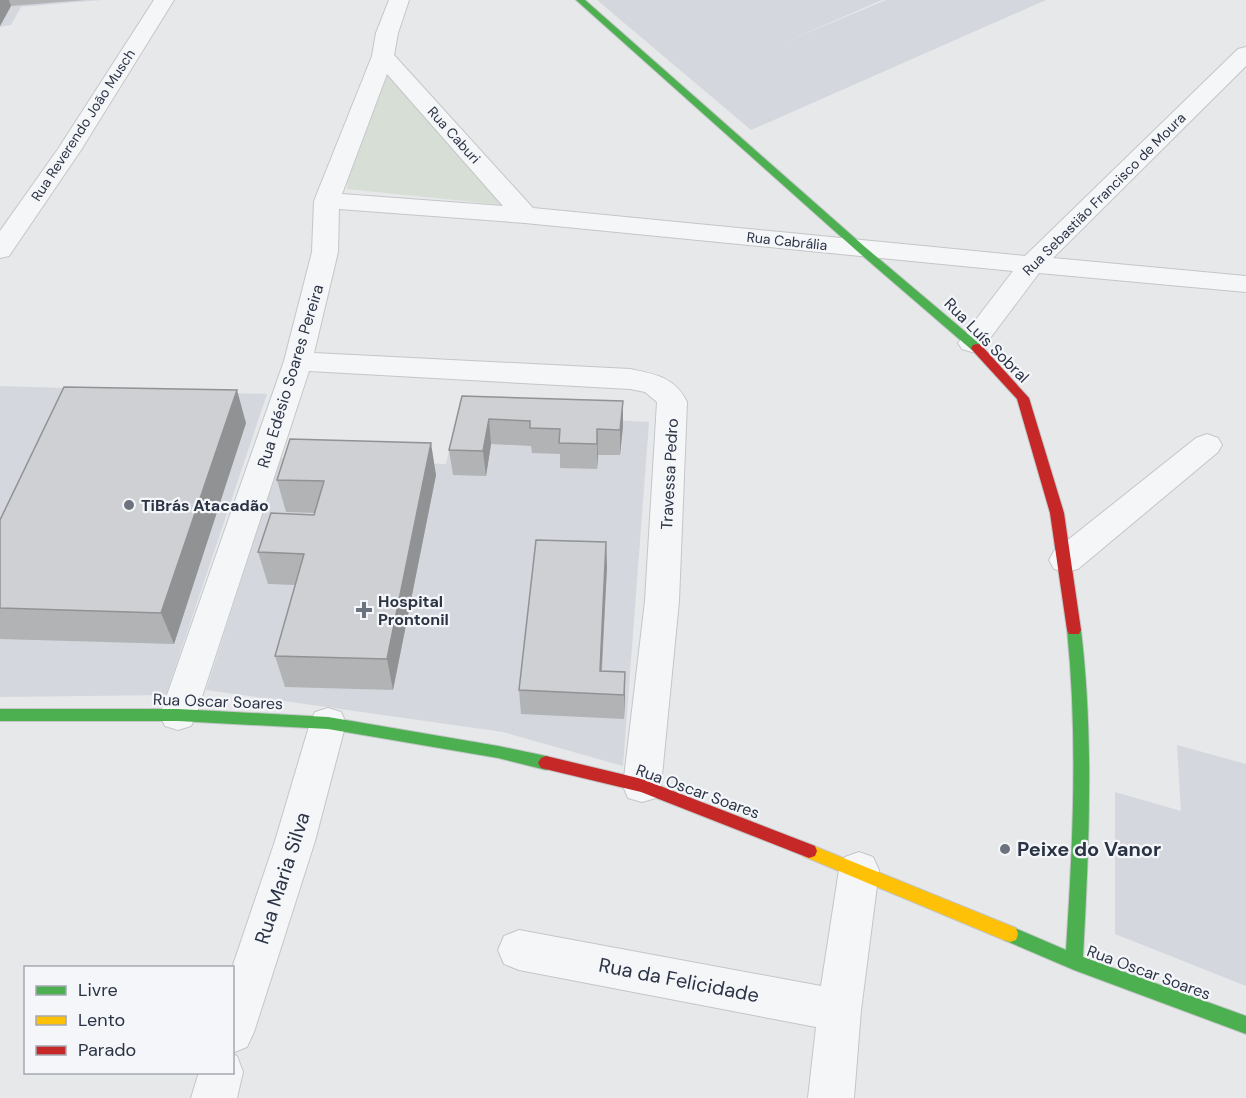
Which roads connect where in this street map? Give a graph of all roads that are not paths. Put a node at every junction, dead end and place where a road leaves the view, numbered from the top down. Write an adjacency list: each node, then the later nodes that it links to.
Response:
1 (164, 0): 9 (street, Rua Reverendo João Musch)
2 (399, 0): 5 (street, Rua Edésio Soares Pereira)
3 (579, 0): 8 (street, Rua Luís Sobral)
4 (1246, 54): 10 (street, Rua Sebastião Francisco de Moura)
5 (383, 56): 6 (street, Rua Edésio Soares Pereira); 7 (street, Rua Caburi)
6 (327, 201): 7 (street, Rua Cabrália); 13 (street, Rua Edésio Soares Pereira)
7 (525, 215): 8 (street, Rua Cabrália)
8 (861, 249): 10 (street, Rua Cabrália); 12 (street, Rua Luís Sobral)
9 (0, 250)
10 (1032, 264): 11 (street, Rua Cabrália); 12 (street, Rua Sebastião Francisco de Moura)
11 (1246, 284)
12 (972, 343): 15 (street, Rua Luís Sobral)
13 (298, 361): 17 (street, Rua Edésio Soares Pereira); 19 (street, Travessa Pedro)
14 (1207, 445): 15 (street)
15 (1066, 560): 22 (street, Rua Luís Sobral)
16 (0, 715): 17 (street, Rua Oscar Soares)
17 (178, 715): 18 (street, Rua Oscar Soares)
18 (328, 723): 19 (street, Rua Oscar Soares); 25 (street, Rua Maria Silva)
19 (642, 786): 20 (street, Rua Oscar Soares)
20 (859, 870): 22 (street, Rua Oscar Soares); 23 (street)
21 (519, 950): 23 (street, Rua da Felicidade)
22 (1074, 963): 24 (street, Rua Oscar Soares)
23 (839, 1010): 28 (street)
24 (1246, 1025)
25 (234, 1026)
26 (220, 1074): 27 (street)
27 (213, 1098)
28 (831, 1098)

